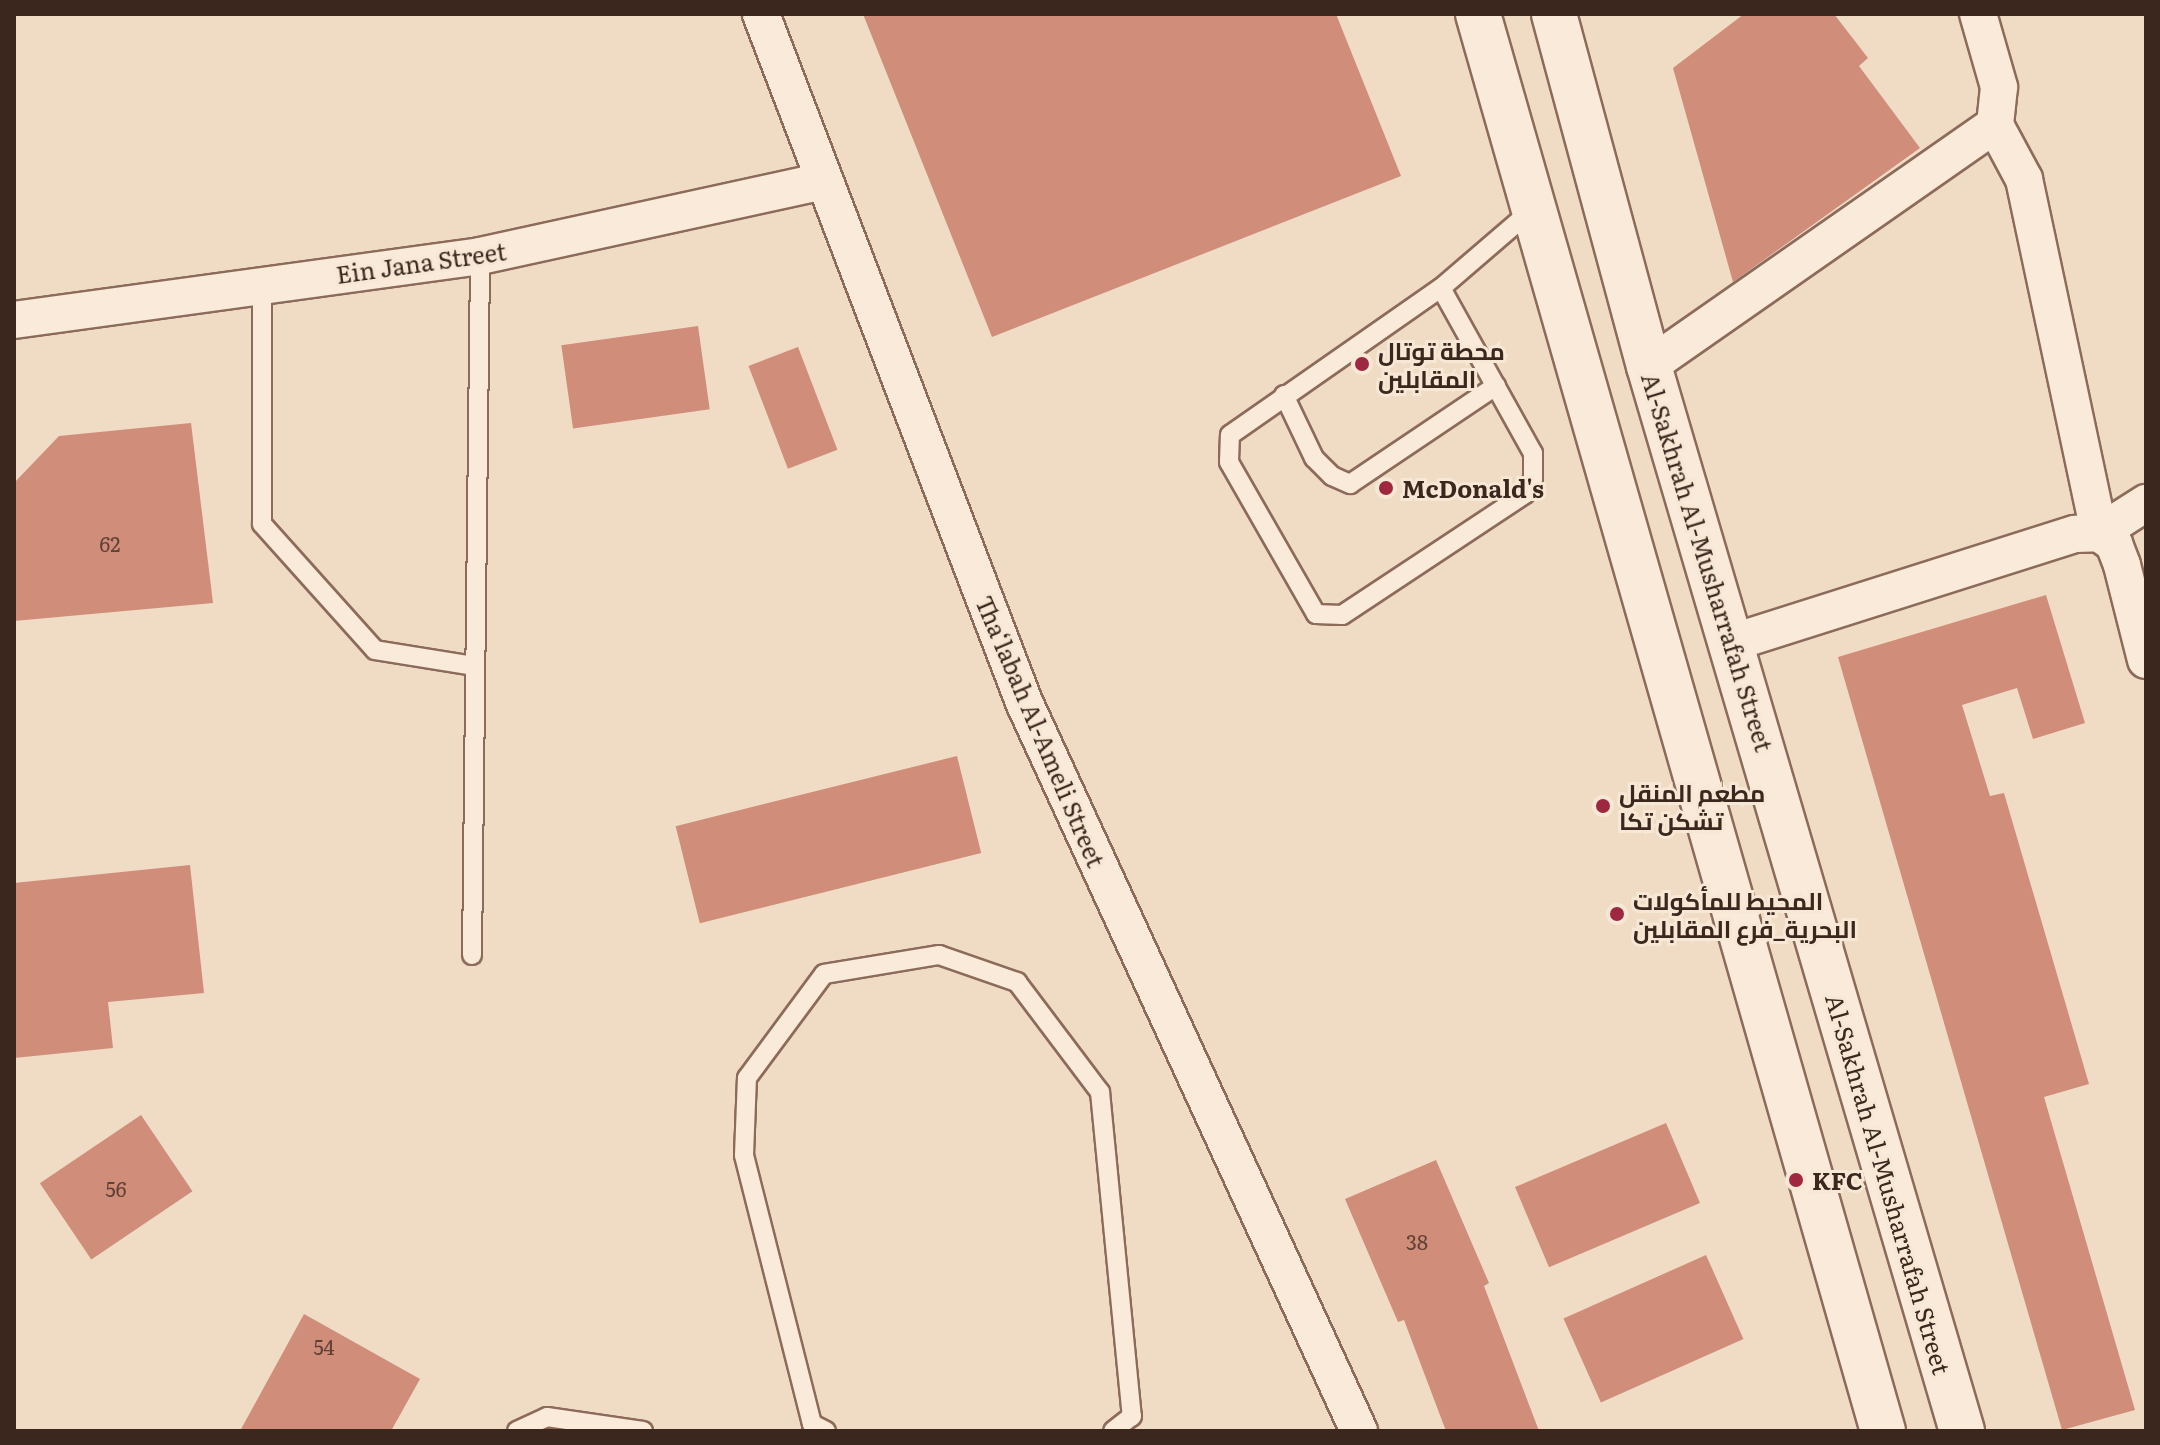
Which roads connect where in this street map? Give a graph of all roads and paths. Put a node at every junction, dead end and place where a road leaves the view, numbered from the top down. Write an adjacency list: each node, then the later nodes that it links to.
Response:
1 (761, 14): 6 (street, Tha‘labah Al-Ameli Street)
2 (1478, 14): 7 (main road)
3 (1554, 14): 12 (main road, Al-Sakhrah Al-Musharrafah Street)
4 (1978, 14): 5 (street)
5 (1995, 125): 12 (street); 16 (street)
6 (824, 181): 8 (street, Ein Jana Street); 25 (street, Tha‘labah Al-Ameli Street)
7 (1533, 209): 10 (lane); 26 (main road)
8 (480, 256): 9 (street, Ein Jana Street); 19 (lane)
9 (262, 284): 11 (street, Ein Jana Street); 19 (lane)
10 (1441, 288): 13 (lane); 14 (lane)
11 (14, 320)
12 (1649, 366): 17 (main road, Al-Sakhrah Al-Musharrafah Street)
13 (1496, 386): 14 (lane); 14 (lane)
14 (1284, 395)
15 (2146, 503): 16 (street)
16 (2099, 533): 17 (street); 18 (street)
17 (1734, 642): 27 (main road, Al-Sakhrah Al-Musharrafah Street)
18 (2146, 660)
19 (474, 666): 20 (lane)
20 (472, 955)
21 (517, 1431): 22 (lane)
22 (643, 1431)
23 (826, 1431): 24 (lane)
24 (1113, 1431)
25 (1359, 1431)
26 (1883, 1431)
27 (1962, 1431)

